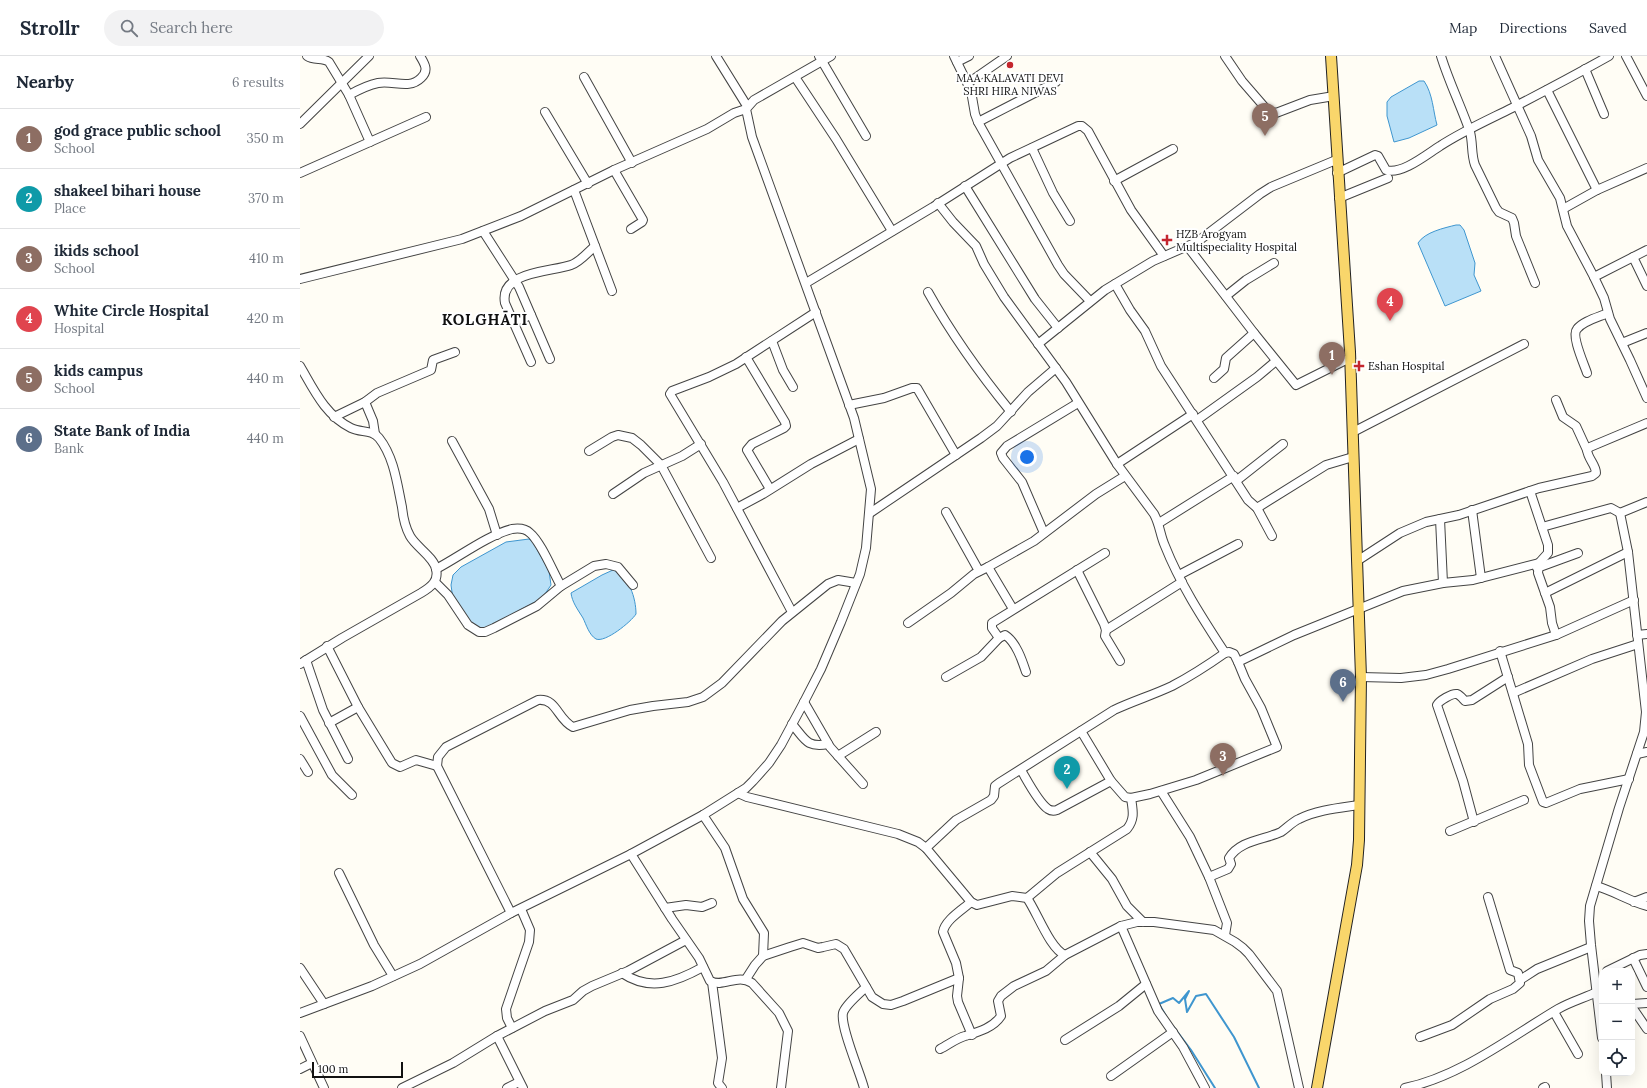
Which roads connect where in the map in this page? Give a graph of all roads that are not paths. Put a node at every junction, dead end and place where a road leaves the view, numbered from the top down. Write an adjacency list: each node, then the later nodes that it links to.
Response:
1 (307, 56): 21 (street)
2 (369, 56): 21 (street)
3 (420, 56): 24 (street)
4 (716, 56): 28 (street)
5 (831, 56): 14 (street)
6 (969, 56): 15 (street)
7 (1007, 56): 22 (street)
8 (1225, 56): 25 (street)
9 (1330, 56): 25 (main road)
10 (1441, 56): 34 (street)
11 (1495, 56): 27 (street)
12 (1609, 56): 16 (street)
13 (1626, 56): 26 (street)
14 (821, 58): 19 (street); 35 (street)
15 (956, 59): 22 (street)
16 (1596, 59): 17 (street)
17 (1586, 69): 23 (street); 30 (street)
18 (584, 77): 40 (street)
19 (795, 77): 28 (street); 58 (street)
20 (1056, 82): 32 (street)
21 (341, 83): 24 (street); 33 (street)
22 (968, 83): 32 (street)
23 (1548, 90): 27 (street); 51 (street)
24 (349, 95): 36 (street)
25 (1334, 96): 39 (main road)
26 (1647, 96)
27 (1517, 105): 34 (street); 54 (street)
28 (746, 108): 40 (street); 68 (street)
29 (545, 112): 48 (street)
30 (1604, 114)
31 (426, 117): 36 (street)
32 (978, 122): 41 (street)
33 (300, 124)
34 (1469, 130): 45 (street); 70 (street)
35 (866, 136)
36 (370, 142): 44 (street)
37 (1032, 148): 41 (street); 47 (street); 55 (street)
38 (1173, 149): 47 (street)
39 (1336, 160): 45 (main road); 60 (street)
40 (632, 163): 43 (street)
41 (1002, 163): 49 (street); 75 (street)
42 (1647, 168): 51 (street)
43 (614, 170): 48 (street); 56 (street)
44 (300, 173)
45 (1337, 173): 52 (main road)
46 (1388, 178): 52 (street)
47 (1114, 180): 62 (street)
48 (588, 184): 50 (street)
49 (965, 186): 53 (street); 80 (street)
50 (574, 190): 57 (street); 59 (street)
51 (1597, 190): 54 (street)
52 (1339, 198): 89 (main road)
53 (938, 203): 58 (street); 84 (street)
54 (1563, 209): 65 (street)
55 (1070, 221)
56 (631, 229)
57 (483, 231): 66 (street); 67 (street)
58 (892, 231): 68 (street)
59 (595, 246): 67 (street); 72 (street)
60 (1188, 247): 62 (street); 74 (street)
61 (1647, 250): 63 (street)
62 (1164, 256): 69 (street)
63 (1633, 257): 65 (street); 71 (street)
64 (1274, 262): 74 (street)
65 (1594, 277): 77 (street)
66 (300, 279)
67 (515, 281): 78 (street); 79 (street)
68 (806, 283): 76 (street)
69 (1115, 284): 75 (street); 105 (street)
70 (1535, 284)
71 (1647, 286)
72 (612, 290)
73 (928, 292): 103 (street)
74 (1226, 296): 81 (street)
75 (1090, 301): 80 (street)
76 (816, 312): 83 (street); 102 (street)
77 (1608, 313): 86 (street); 95 (street)
78 (531, 315): 79 (street); 90 (street)
79 (513, 322): 92 (street)
80 (1058, 328): 84 (street)
81 (1254, 333): 91 (street); 96 (street)
82 (1647, 333): 86 (street)
83 (772, 340): 88 (street); 97 (street)
84 (1038, 344): 94 (street)
85 (1524, 344): 107 (street)
86 (1622, 344): 98 (street)
87 (455, 352): 100 (street)
88 (746, 357): 111 (street); 121 (street)
89 (1350, 358): 91 (street); 107 (main road)
90 (550, 359)
91 (1276, 361): 105 (street)
92 (530, 362)
93 (300, 366): 104 (street)
94 (1056, 368): 101 (street); 103 (street)
95 (1587, 373)
96 (1214, 378)
97 (793, 387)
98 (1647, 398)
99 (1556, 400): 113 (street)
100 (365, 402): 104 (street); 108 (street)
101 (1078, 403): 117 (street); 134 (street)
102 (849, 405): 109 (street); 115 (street)
103 (1011, 412): 115 (street)
104 (334, 417): 108 (street)
105 (1195, 417): 117 (street); 120 (street)
106 (1647, 423): 113 (street)
107 (1353, 432): 116 (main road)
108 (375, 434): 145 (street)
109 (859, 439): 121 (street); 129 (street)
110 (452, 441): 135 (street)
111 (702, 444): 118 (street); 125 (street)
112 (1283, 444): 120 (street)
113 (1587, 450): 122 (street)
114 (589, 451): 118 (street)
115 (956, 455): 129 (street)
116 (1354, 457): 126 (street); 142 (main road)
117 (1117, 464): 119 (street)
118 (661, 465): 123 (street); 141 (street)
119 (1125, 476): 132 (street); 134 (street)
120 (1235, 478): 126 (street); 132 (street)
121 (770, 489): 125 (street)
122 (1530, 491): 127 (street); 133 (street)
123 (613, 494)
124 (1647, 502): 130 (street)
125 (737, 508): 159 (street)
126 (1257, 508): 136 (street)
127 (1472, 510): 131 (street); 149 (street)
128 (946, 512): 147 (street)
129 (870, 513): 152 (street)
130 (1620, 513): 133 (street); 138 (street)
131 (1440, 519): 142 (street); 151 (street)
132 (1159, 523): 148 (street)
133 (1542, 527): 143 (street)
134 (1044, 533): 144 (street)
135 (497, 535): 145 (street); 154 (street)
136 (1272, 536)
137 (1238, 544): 148 (street)
138 (1628, 552): 155 (street); 156 (street)
139 (1105, 553): 146 (street)
140 (1578, 553): 143 (street)
141 (711, 558)
142 (1357, 561): 157 (main road)
143 (1538, 566): 149 (street); 155 (street)
144 (988, 567): 147 (street); 158 (street)
145 (436, 569): 150 (street)
146 (1077, 570): 158 (street); 161 (street)
147 (979, 571): 160 (street)
148 (1181, 578): 161 (street); 168 (street)
149 (1481, 578): 151 (street)
150 (435, 582): 154 (street); 166 (street)
151 (1443, 583): 157 (street)
152 (856, 584): 159 (street); 177 (street)
153 (633, 585): 154 (street)
154 (560, 586)
155 (1545, 593): 163 (street)
156 (1634, 600): 163 (street); 165 (street)
157 (1358, 608): 171 (street); 174 (main road)
158 (1013, 609): 164 (street)
159 (792, 612): 191 (street)
160 (908, 623)
161 (1106, 630): 169 (street)
162 (1647, 634): 165 (street)
163 (1556, 635): 167 (street)
164 (999, 638): 172 (street); 173 (street)
165 (1638, 640): 176 (street); 179 (street)
166 (327, 646): 170 (street); 178 (street)
167 (1500, 651): 174 (street); 175 (street)
168 (1225, 653): 171 (street); 183 (street)
169 (1120, 660)
170 (303, 662): 181 (street)
171 (1238, 662): 197 (street)
172 (1026, 672)
173 (946, 676)
174 (1361, 677): 202 (main road)
175 (1508, 677): 176 (street); 204 (street)
176 (1513, 693): 194 (street)
177 (804, 702): 182 (street); 185 (street)
178 (358, 707): 181 (street); 191 (street)
179 (1646, 711): 187 (street)
180 (300, 716): 199 (street)
181 (329, 723): 190 (street)
182 (792, 724): 185 (street); 198 (street)
183 (1081, 731): 192 (street); 195 (street)
184 (876, 732): 188 (street)
185 (828, 744): 188 (street)
186 (1647, 752): 187 (street)
187 (1637, 754): 194 (street)
188 (838, 756): 196 (street)
189 (300, 759): 193 (street)
190 (348, 759)
191 (437, 766): 221 (street)
192 (1021, 770): 195 (street); 206 (street)
193 (308, 772)
194 (1629, 779): 211 (street)
195 (1111, 781): 200 (street)
196 (863, 784)
197 (1161, 791): 200 (street); 210 (street)
198 (738, 793): 203 (street); 206 (street)
199 (352, 795)
200 (1131, 798): 207 (street)
201 (1524, 800): 204 (street)
202 (1359, 805): 210 (street); 275 (main road)
203 (703, 815): 208 (street); 229 (street)
204 (1474, 822): 205 (street)
205 (1450, 831)
206 (926, 848): 215 (street)
207 (1090, 852): 214 (street); 222 (street)
208 (631, 854): 219 (street); 220 (street)
209 (339, 873): 236 (street)
210 (1209, 877): 224 (street)
211 (1596, 886): 216 (street); 226 (street)
212 (1488, 896): 239 (street)
213 (1647, 897): 216 (street)
214 (1027, 898): 215 (street); 228 (street)
215 (971, 902): 237 (street)
216 (1634, 902): 218 (street)
217 (712, 903): 219 (street)
218 (1647, 906)
219 (665, 908): 225 (street)
220 (521, 909): 221 (street); 252 (street)
221 (511, 913): 236 (street)
222 (1144, 922): 223 (street); 224 (street)
223 (1121, 926): 228 (street); 241 (street)
224 (1225, 935): 274 (street)
225 (686, 940): 231 (street); 234 (street)
226 (1591, 947): 235 (street); 239 (street)
227 (1647, 954): 230 (street)
228 (1065, 955): 255 (street)
229 (763, 956): 238 (street); 243 (street)
230 (1633, 958): 233 (street); 242 (street)
231 (703, 967): 234 (street); 240 (street)
232 (300, 968): 246 (street)
233 (1613, 968)
234 (622, 974): 252 (street)
235 (1599, 975): 244 (street)
236 (393, 976): 246 (street)
237 (959, 978): 243 (street); 255 (street)
238 (746, 980): 240 (street); 271 (street)
239 (1520, 980): 258 (street)
240 (712, 982): 270 (street)
241 (1146, 984): 254 (street); 259 (street)
242 (1647, 986)
243 (866, 987): 272 (street)
244 (1597, 992): 247 (street); 250 (street)
245 (1647, 1003): 248 (street)
246 (324, 1004): 251 (street)
247 (1599, 1004)
248 (1635, 1005)
249 (1635, 1011): 253 (street)
250 (1554, 1012): 261 (street); 276 (street)
251 (300, 1013)
252 (512, 1028): 257 (street)
253 (1647, 1029)
254 (1174, 1032): 264 (street); 273 (street)
255 (972, 1035): 260 (street)
256 (300, 1036): 262 (street)
257 (497, 1036): 266 (street); 268 (street)
258 (1420, 1037)
259 (1065, 1040)
260 (940, 1049)
261 (1578, 1054)
262 (312, 1063): 263 (street); 267 (street)
263 (300, 1069)
264 (1112, 1076)
265 (1606, 1076): 277 (street)
266 (521, 1085): 269 (street)
267 (324, 1088)
268 (402, 1088)
269 (507, 1088)
270 (722, 1088)
271 (781, 1088)
272 (864, 1088)
273 (1205, 1088)
274 (1299, 1088)
275 (1317, 1088)
276 (1405, 1088)
277 (1607, 1088)

